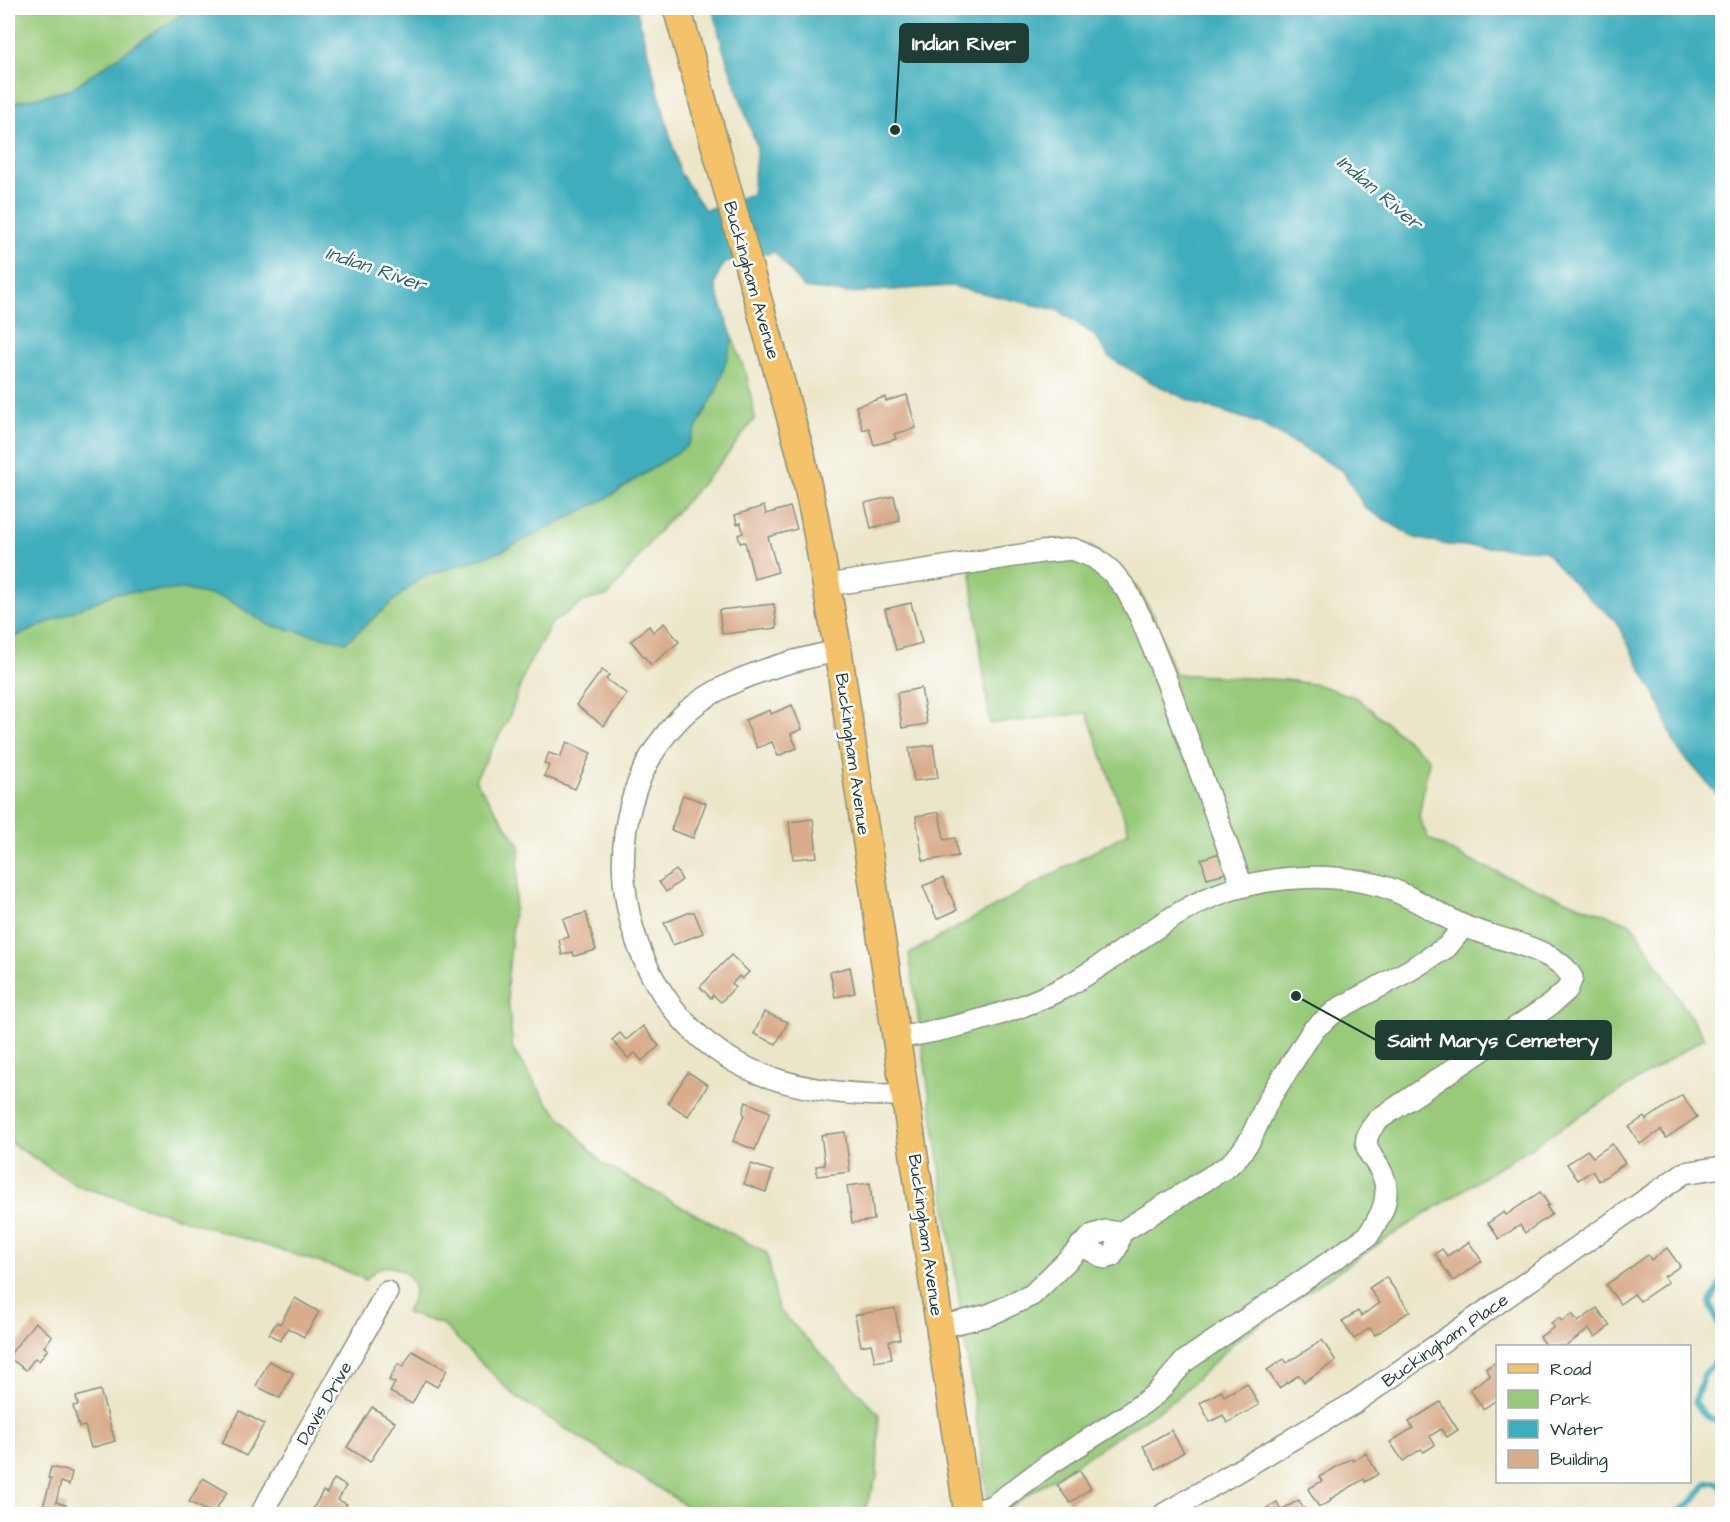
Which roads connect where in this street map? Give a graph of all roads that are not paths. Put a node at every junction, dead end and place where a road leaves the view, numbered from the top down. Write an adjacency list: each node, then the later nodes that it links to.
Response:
1 (676, 8): 2 (main road, Buckingham Avenue)
2 (828, 585): 3 (main road, Buckingham Avenue); 4 (street)
3 (838, 651): 6 (main road, Buckingham Avenue); 7 (street)
4 (1242, 886): 5 (street); 6 (street)
5 (1464, 926): 10 (street); 12 (street)
6 (896, 1038): 7 (main road, Buckingham Avenue)
7 (905, 1095): 10 (main road, Buckingham Avenue)
8 (1722, 1167): 13 (street, Buckingham Place)
9 (387, 1292): 11 (street, Davis Drive)
10 (940, 1327): 12 (main road, Buckingham Avenue)
11 (261, 1515)
12 (968, 1515)
13 (1164, 1515)

